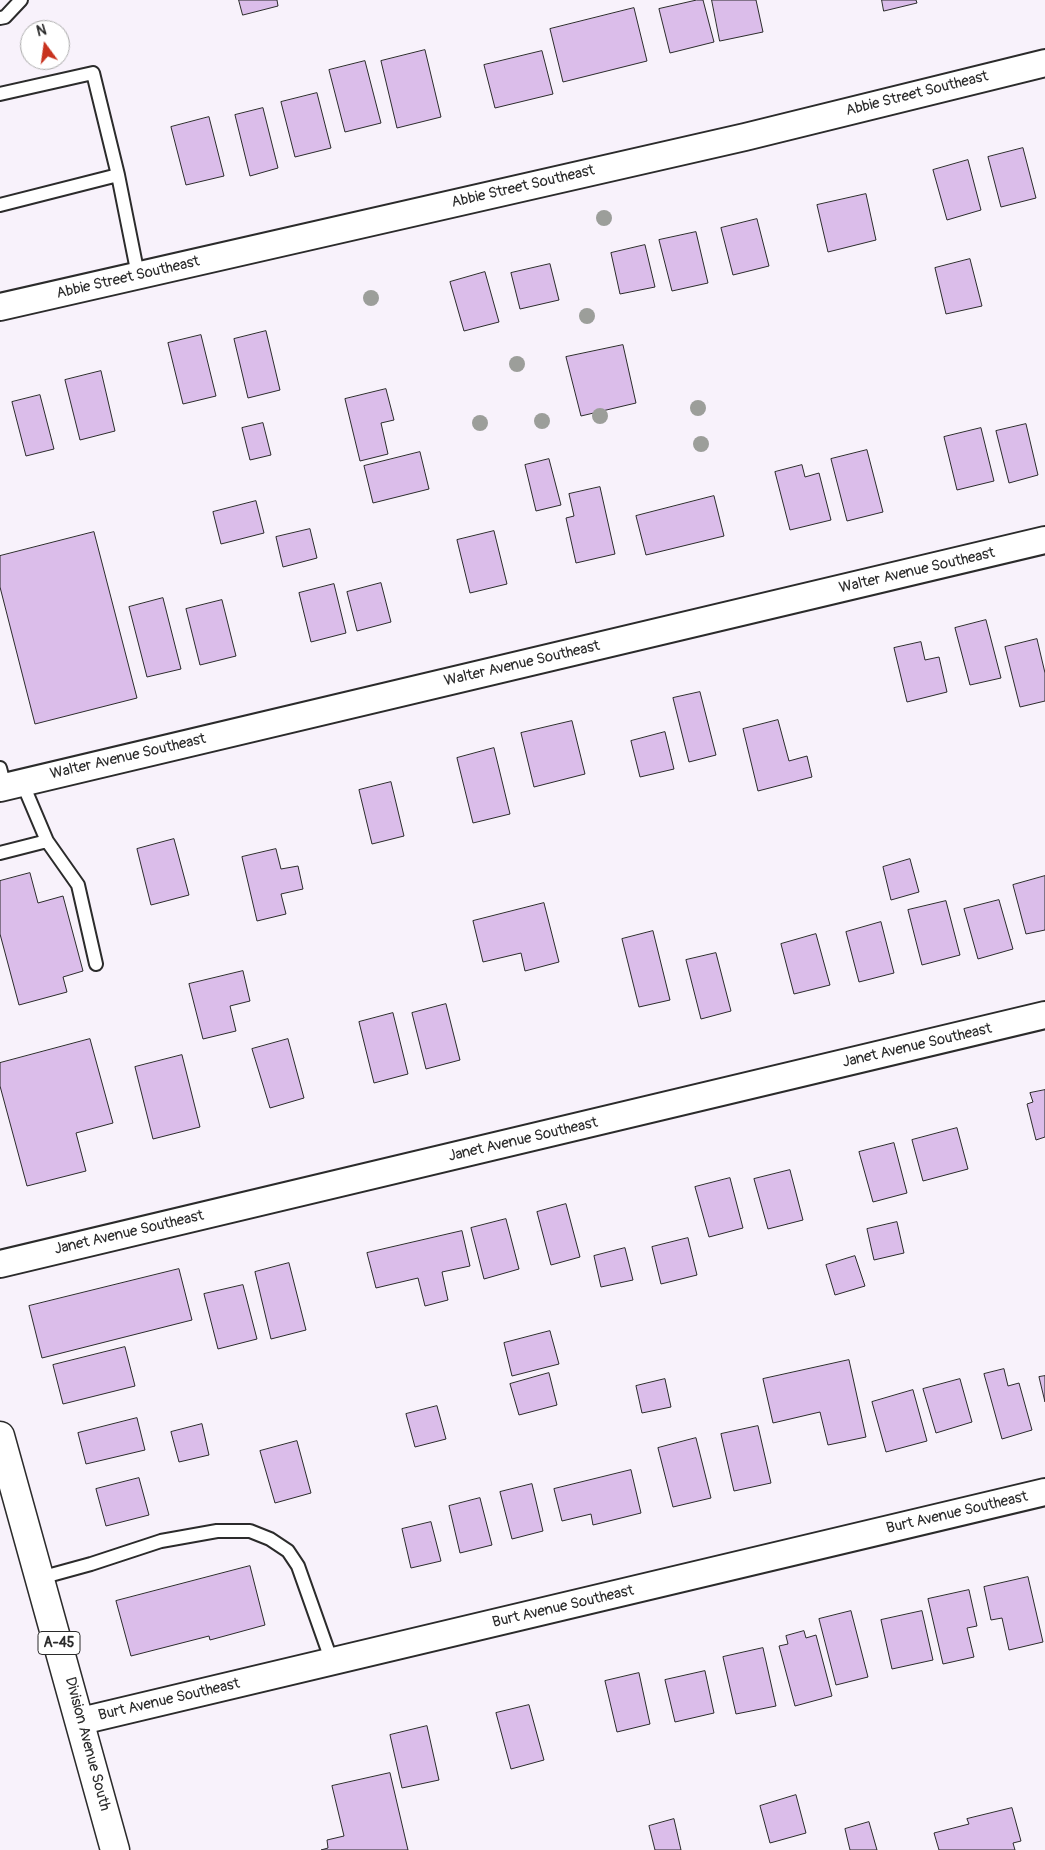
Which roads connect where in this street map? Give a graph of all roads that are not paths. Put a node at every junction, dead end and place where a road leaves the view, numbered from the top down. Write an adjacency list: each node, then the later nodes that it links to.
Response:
1 (21, 0): 2 (lane)
2 (0, 18)
3 (1045, 63): 7 (street, Abbie Street Southeast)
4 (0, 94): 5 (lane)
5 (118, 175): 6 (lane); 7 (lane)
6 (0, 205)
7 (138, 275): 8 (street, Abbie Street Southeast)
8 (0, 307)
9 (1045, 540): 10 (street, Walter Avenue Southeast)
10 (7, 781): 11 (lane)
11 (47, 841): 12 (lane); 13 (lane)
12 (0, 853)
13 (96, 964)
14 (1045, 1015): 15 (street, Janet Avenue Southeast)
15 (0, 1264)
16 (0, 1436): 17 (main road, Division Avenue South / A-45)
17 (5, 1471): 19 (main road, Division Avenue South / A-45)
18 (1045, 1492): 20 (street, Burt Avenue Southeast)
19 (40, 1578): 20 (lane); 21 (main road, Division Avenue South / A-45)
20 (332, 1662): 21 (street, Burt Avenue Southeast)
21 (80, 1721): 22 (main road, Division Avenue South / A-45)
22 (115, 1850)

